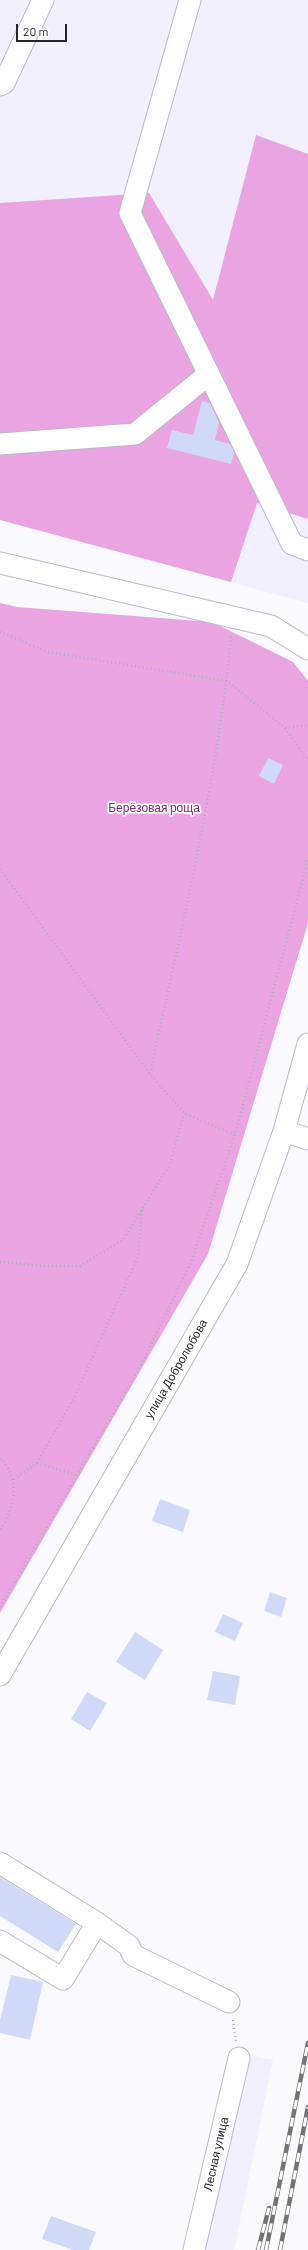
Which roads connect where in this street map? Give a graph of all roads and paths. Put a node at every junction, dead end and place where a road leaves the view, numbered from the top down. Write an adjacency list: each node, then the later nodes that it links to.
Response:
1 (42, 0): 3 (street)
2 (190, 0): 4 (street)
3 (0, 85)
4 (209, 374): 5 (street); 6 (street)
5 (0, 444)
6 (308, 550)
7 (0, 564): 8 (street)
8 (233, 617): 10 (street); 11 (path)
9 (0, 632): 11 (path)
10 (308, 648)
11 (227, 681): 13 (path); 18 (path)
12 (308, 725): 13 (path)
13 (285, 728): 14 (path)
14 (308, 760)
15 (308, 858): 21 (path)
16 (0, 869): 18 (path)
17 (308, 1044): 20 (street, улица Добролюбова)
18 (150, 1074): 19 (path)
19 (184, 1114): 21 (path); 23 (path)
20 (284, 1131): 22 (street); 31 (street, улица Добролюбова)
21 (235, 1135): 27 (path)
22 (308, 1139)
23 (142, 1210): 24 (path); 26 (path)
24 (0, 1262)
25 (0, 1459): 28 (path)
26 (37, 1463): 27 (path); 28 (path)
27 (77, 1475): 30 (path)
28 (14, 1479): 29 (path)
29 (0, 1530)
30 (0, 1607)
31 (0, 1675)
32 (0, 1863): 33 (street)
33 (97, 1923): 34 (street); 35 (street)
34 (0, 1940)
35 (229, 2002): 36 (path)
36 (239, 2058): 37 (street, Лесная улица)
37 (194, 2250)

